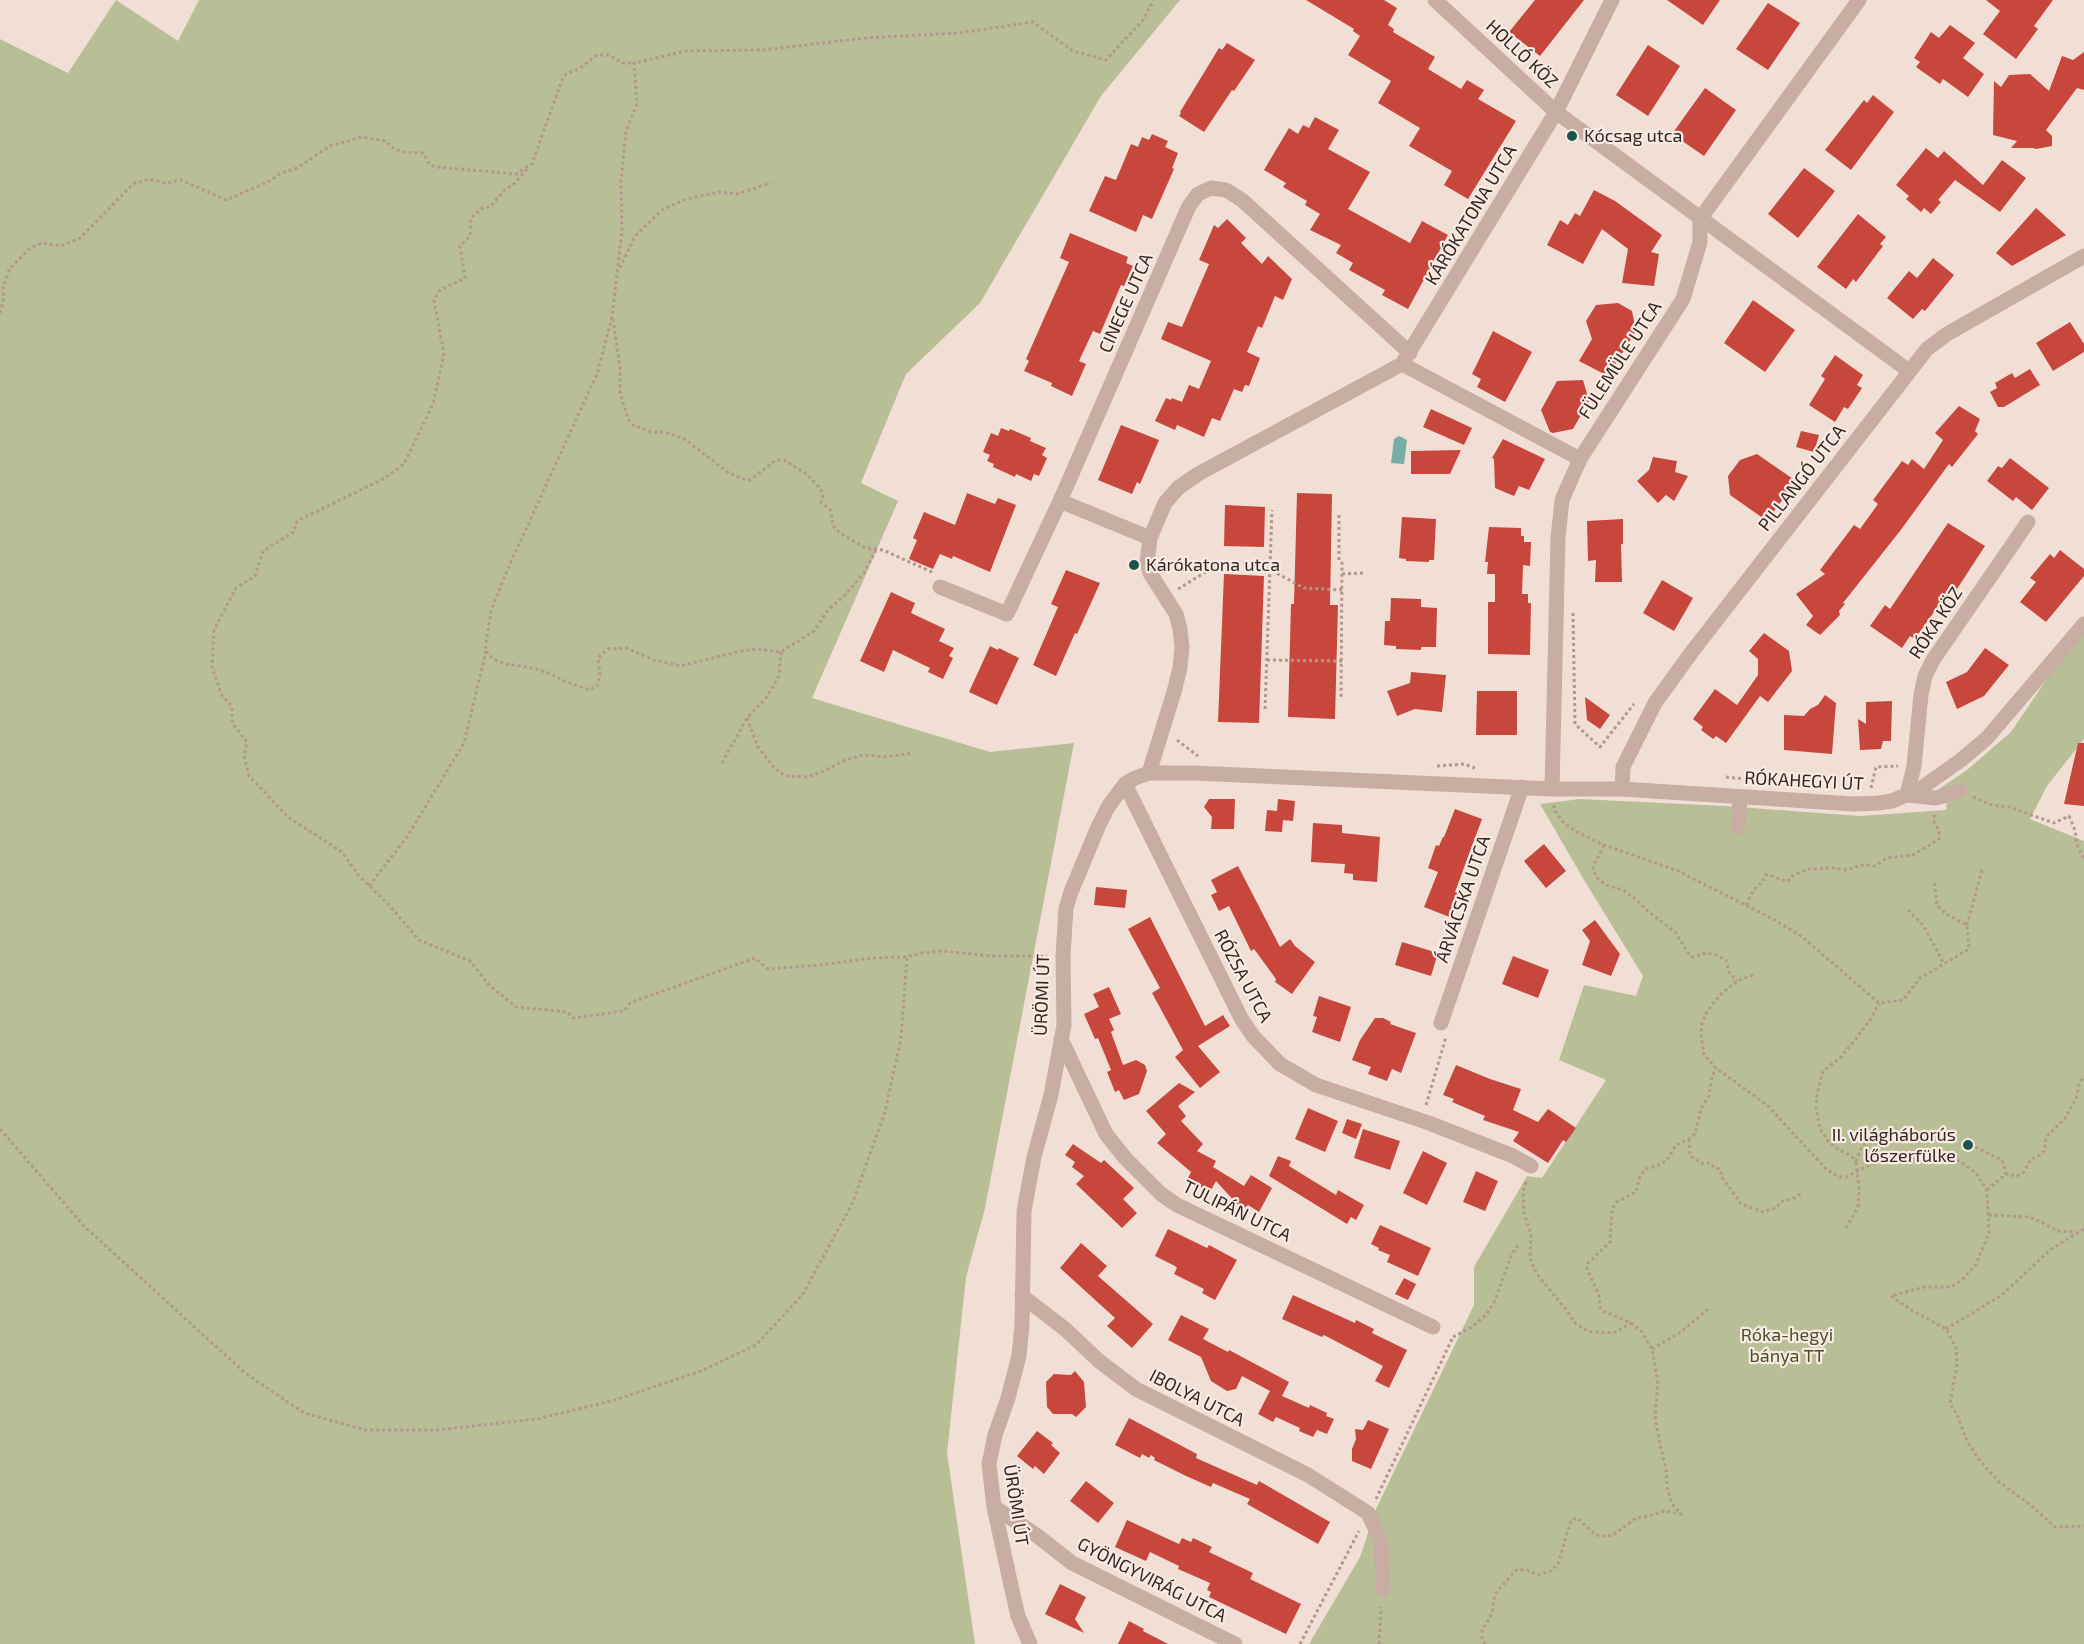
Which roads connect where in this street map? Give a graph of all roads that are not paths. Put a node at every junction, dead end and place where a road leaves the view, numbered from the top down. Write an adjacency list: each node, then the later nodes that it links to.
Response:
1 (1435, 0): 4 (street, HOLLÓ KÖZ)
2 (1612, 0): 4 (street, KÁRÓKATONA UTCA)
3 (1859, 0): 5 (street)
4 (1556, 112): 5 (street); 7 (street, KÁRÓKATONA UTCA)
5 (1700, 219): 8 (street); 9 (street, FÜLEMÜLE UTCA)
6 (2082, 262): 8 (street, PILLANGÓ UTCA)
7 (1406, 358): 9 (street); 10 (street, CINEGE UTCA); 12 (street)
8 (1909, 371): 19 (street, PILLANGÓ UTCA)
9 (1580, 459): 18 (street, FÜLEMÜLE UTCA)
10 (1060, 501): 12 (street); 13 (street, CINEGE UTCA)
11 (2028, 522): 21 (street, RÓKA KÖZ)
12 (1150, 538): 15 (street)
13 (940, 587)
14 (2084, 624): 21 (street, RÓKAHEGYI ÚT)
15 (1149, 773): 16 (street, ÜRÖMI ÚT); 17 (street, ÜRÖMI ÚT)
16 (1125, 784): 25 (street, ÜRÖMI ÚT); 26 (street, RÓZSA UTCA)
17 (1522, 788): 18 (street, RÓKAHEGYI ÚT); 24 (street, ÁRVÁCSKA UTCA)
18 (1552, 789): 19 (street, RÓKAHEGYI ÚT)
19 (1622, 789): 22 (street, RÓKAHEGYI ÚT)
20 (1960, 791): 21 (street)
21 (1907, 795): 22 (street, RÓKAHEGYI ÚT)
22 (1740, 797): 23 (street)
23 (1738, 826)
24 (1441, 1023)
25 (1061, 1039): 27 (street, ÜRÖMI ÚT); 28 (street, TULIPÁN UTCA)
26 (1531, 1166)
27 (1022, 1296): 29 (street, ÜRÖMI ÚT); 30 (street, IBOLYA UTCA)
28 (1433, 1327)
29 (994, 1507): 31 (street, ÜRÖMI ÚT); 32 (street, GYÖNGYVIRÁG UTCA)
30 (1383, 1590)
31 (1030, 1644)
32 (1235, 1644)

